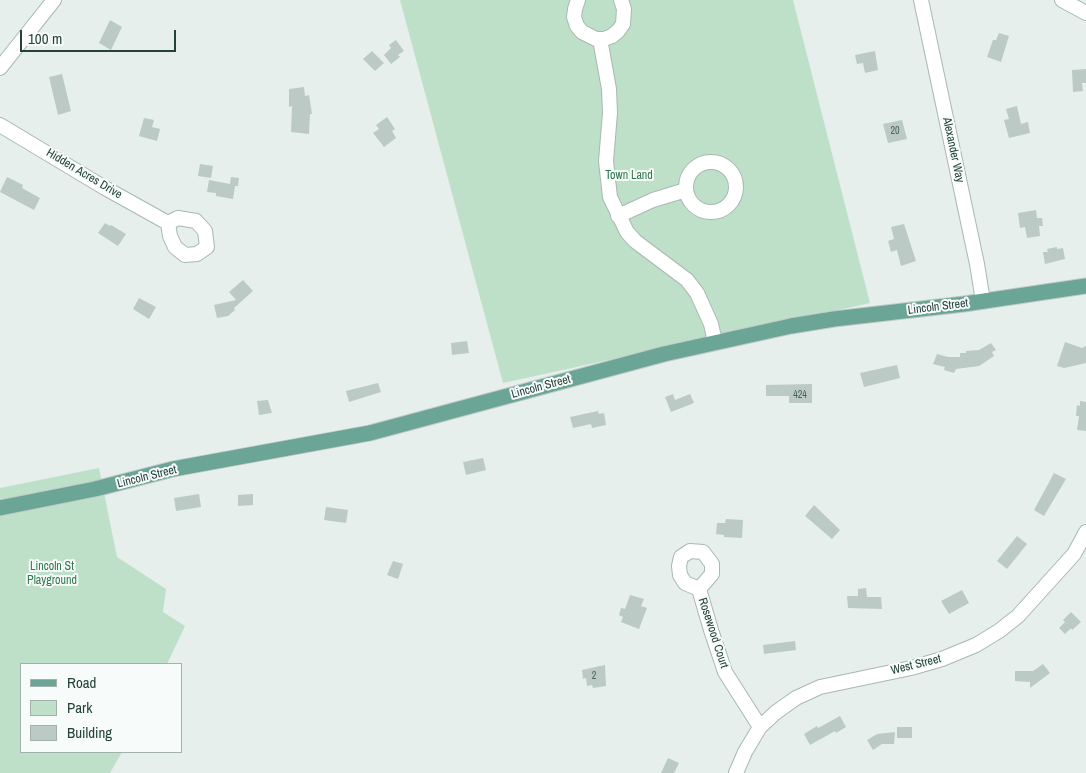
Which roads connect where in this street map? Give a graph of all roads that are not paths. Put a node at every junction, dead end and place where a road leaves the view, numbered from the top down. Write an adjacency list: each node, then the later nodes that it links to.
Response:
1 (54, 0): 8 (street)
2 (578, 0): 7 (street)
3 (621, 0): 7 (street)
4 (921, 0): 14 (street, Alexander Way)
5 (1062, 0): 6 (street)
6 (1086, 13)
7 (600, 39): 11 (street)
8 (0, 68)
9 (0, 125): 12 (street, Hidden Acres Drive)
10 (686, 190): 11 (street)
11 (618, 216): 15 (street)
12 (168, 223)
13 (1086, 286): 14 (main road, Lincoln Street)
14 (983, 301): 15 (main road, Lincoln Street)
15 (715, 342): 16 (main road, Lincoln Street)
16 (0, 508)
17 (1086, 532): 19 (street, West Street)
18 (699, 589): 19 (street, Rosewood Court)
19 (760, 728): 20 (street, West Street)
20 (736, 773)

